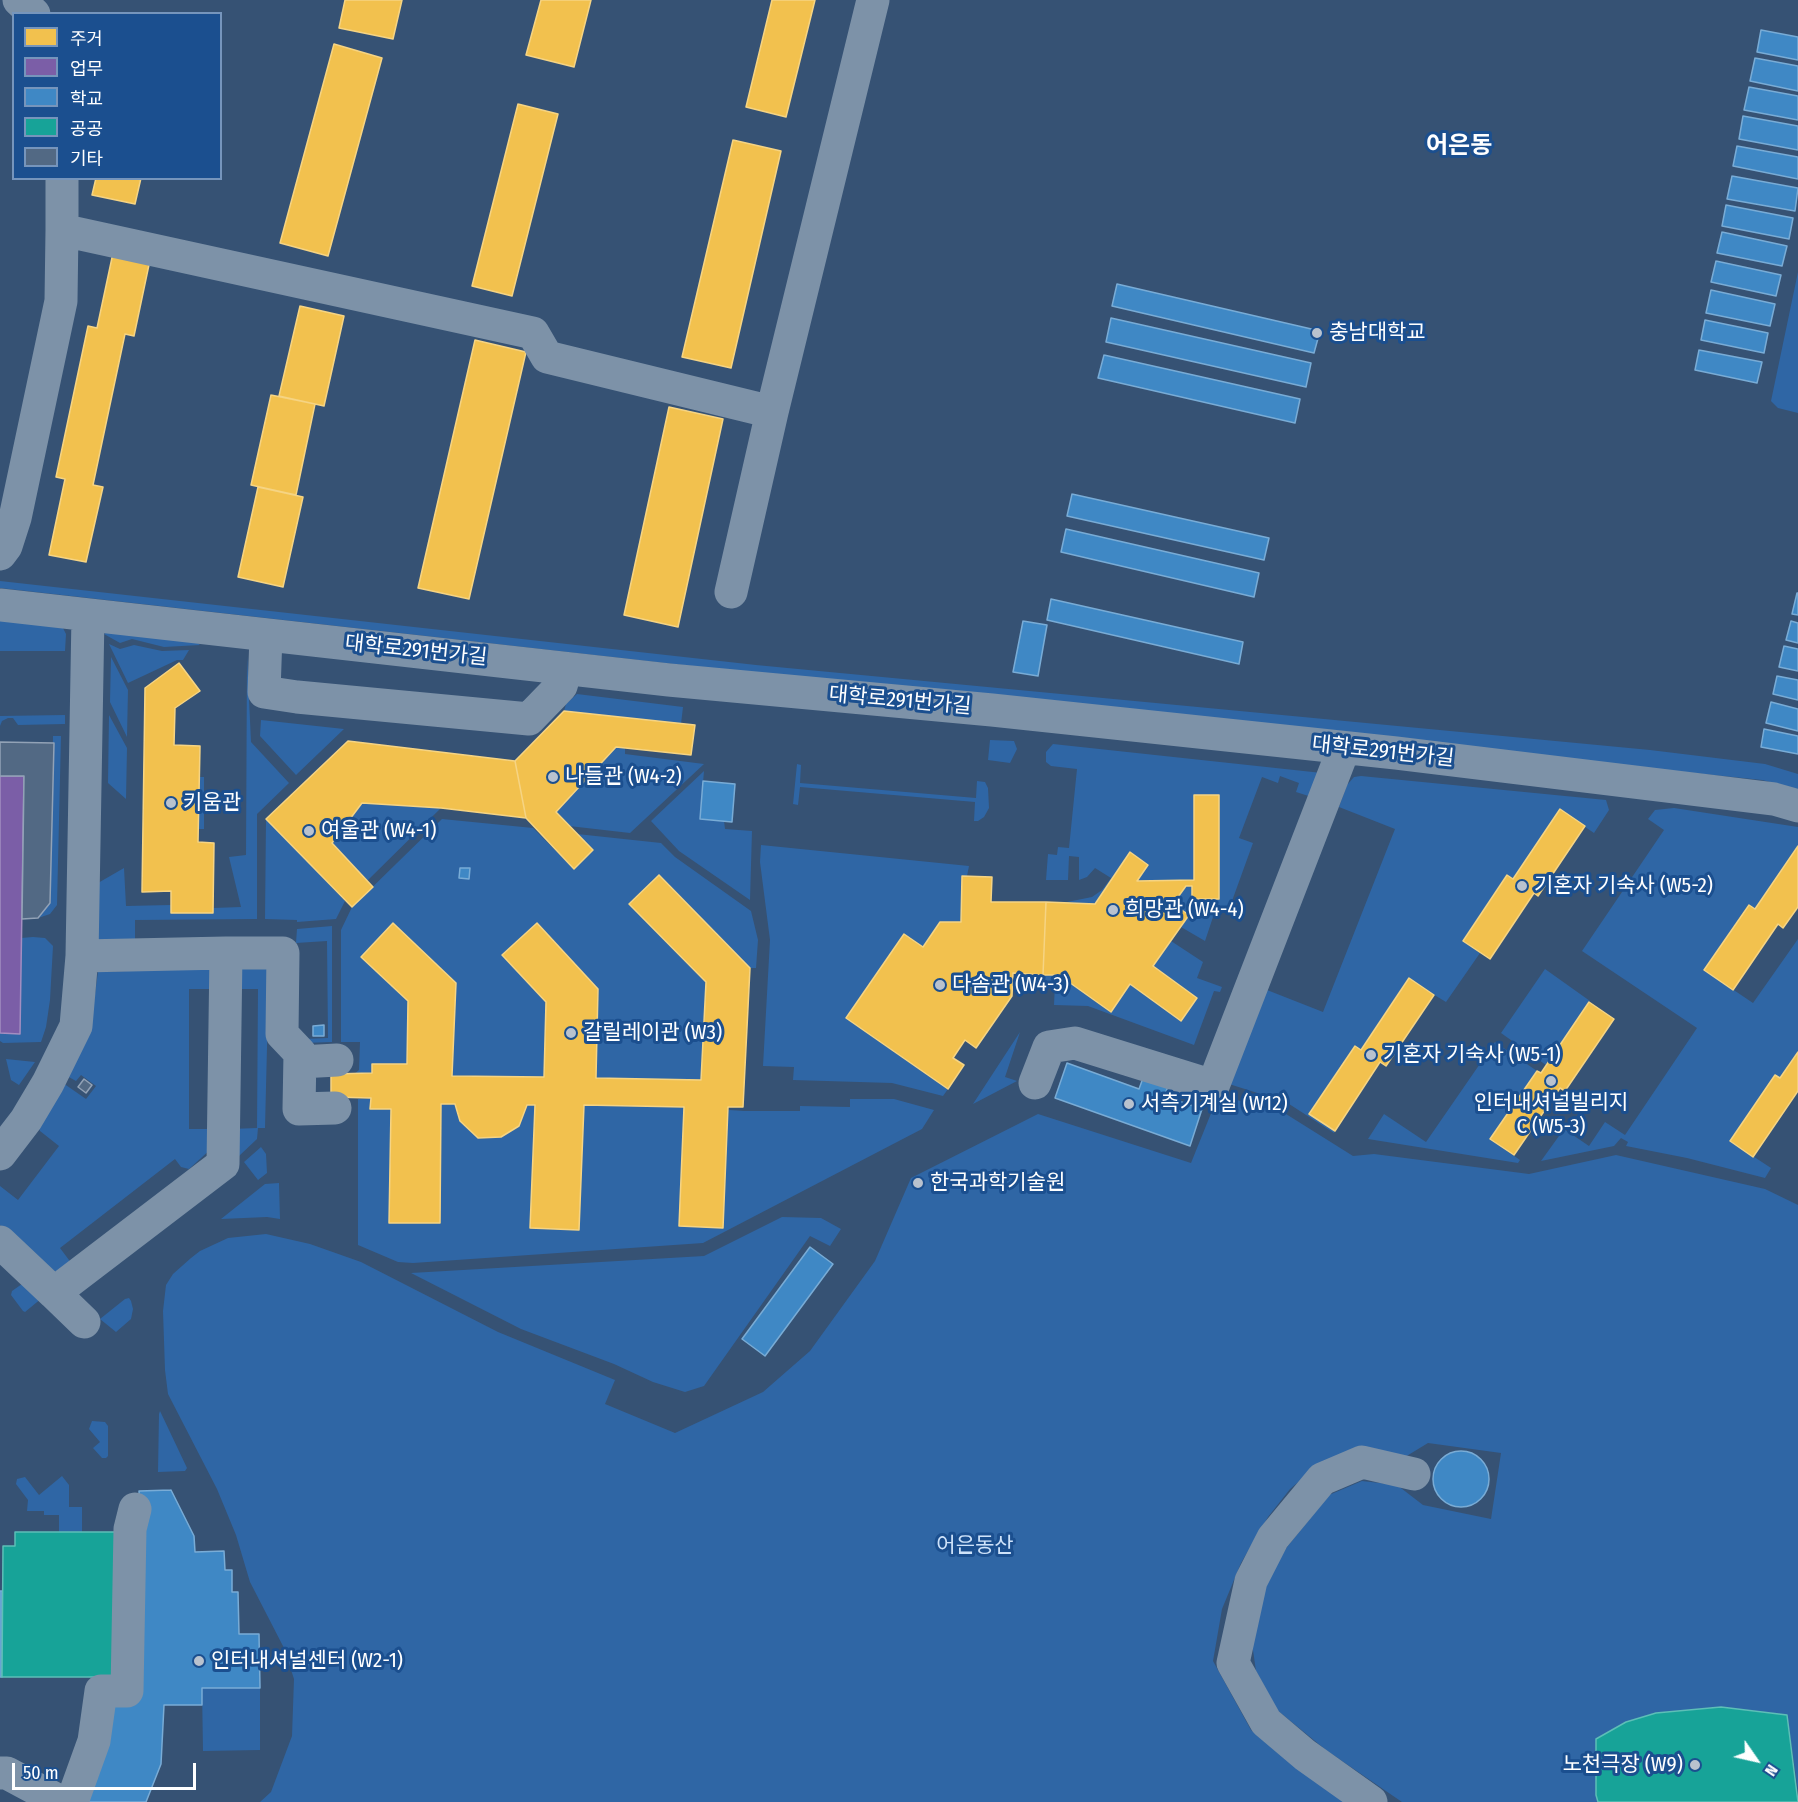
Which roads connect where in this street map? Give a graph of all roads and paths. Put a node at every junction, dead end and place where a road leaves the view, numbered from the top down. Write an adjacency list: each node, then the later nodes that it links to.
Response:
1 (19, 0): 3 (street)
2 (873, 0): 6 (street)
3 (32, 12)
4 (62, 180): 5 (street)
5 (62, 231): 6 (street); 7 (street)
6 (772, 412): 8 (street)
7 (0, 554)
8 (731, 592)
9 (0, 605): 10 (street, 대학로291번가길)
10 (88, 615): 11 (street, 대학로291번가길); 16 (street)
11 (266, 635): 12 (street, 대학로291번가길); 12 (street)
12 (566, 669): 13 (street, 대학로291번가길)
13 (1344, 748): 14 (street, 대학로291번가길); 19 (street)
14 (1798, 806)
15 (225, 952): 16 (street); 18 (street); 23 (street)
16 (82, 956): 21 (street)
17 (337, 1060): 18 (street)
18 (300, 1062): 20 (street)
19 (1035, 1083)
20 (335, 1107)
21 (0, 1154)
22 (0, 1242): 23 (street)
23 (54, 1293): 24 (street)
24 (84, 1322)
25 (1414, 1474): 30 (street)
26 (129, 1515): 29 (street)
27 (0, 1773): 28 (street)
28 (61, 1802)
29 (72, 1802)
30 (1371, 1802)

